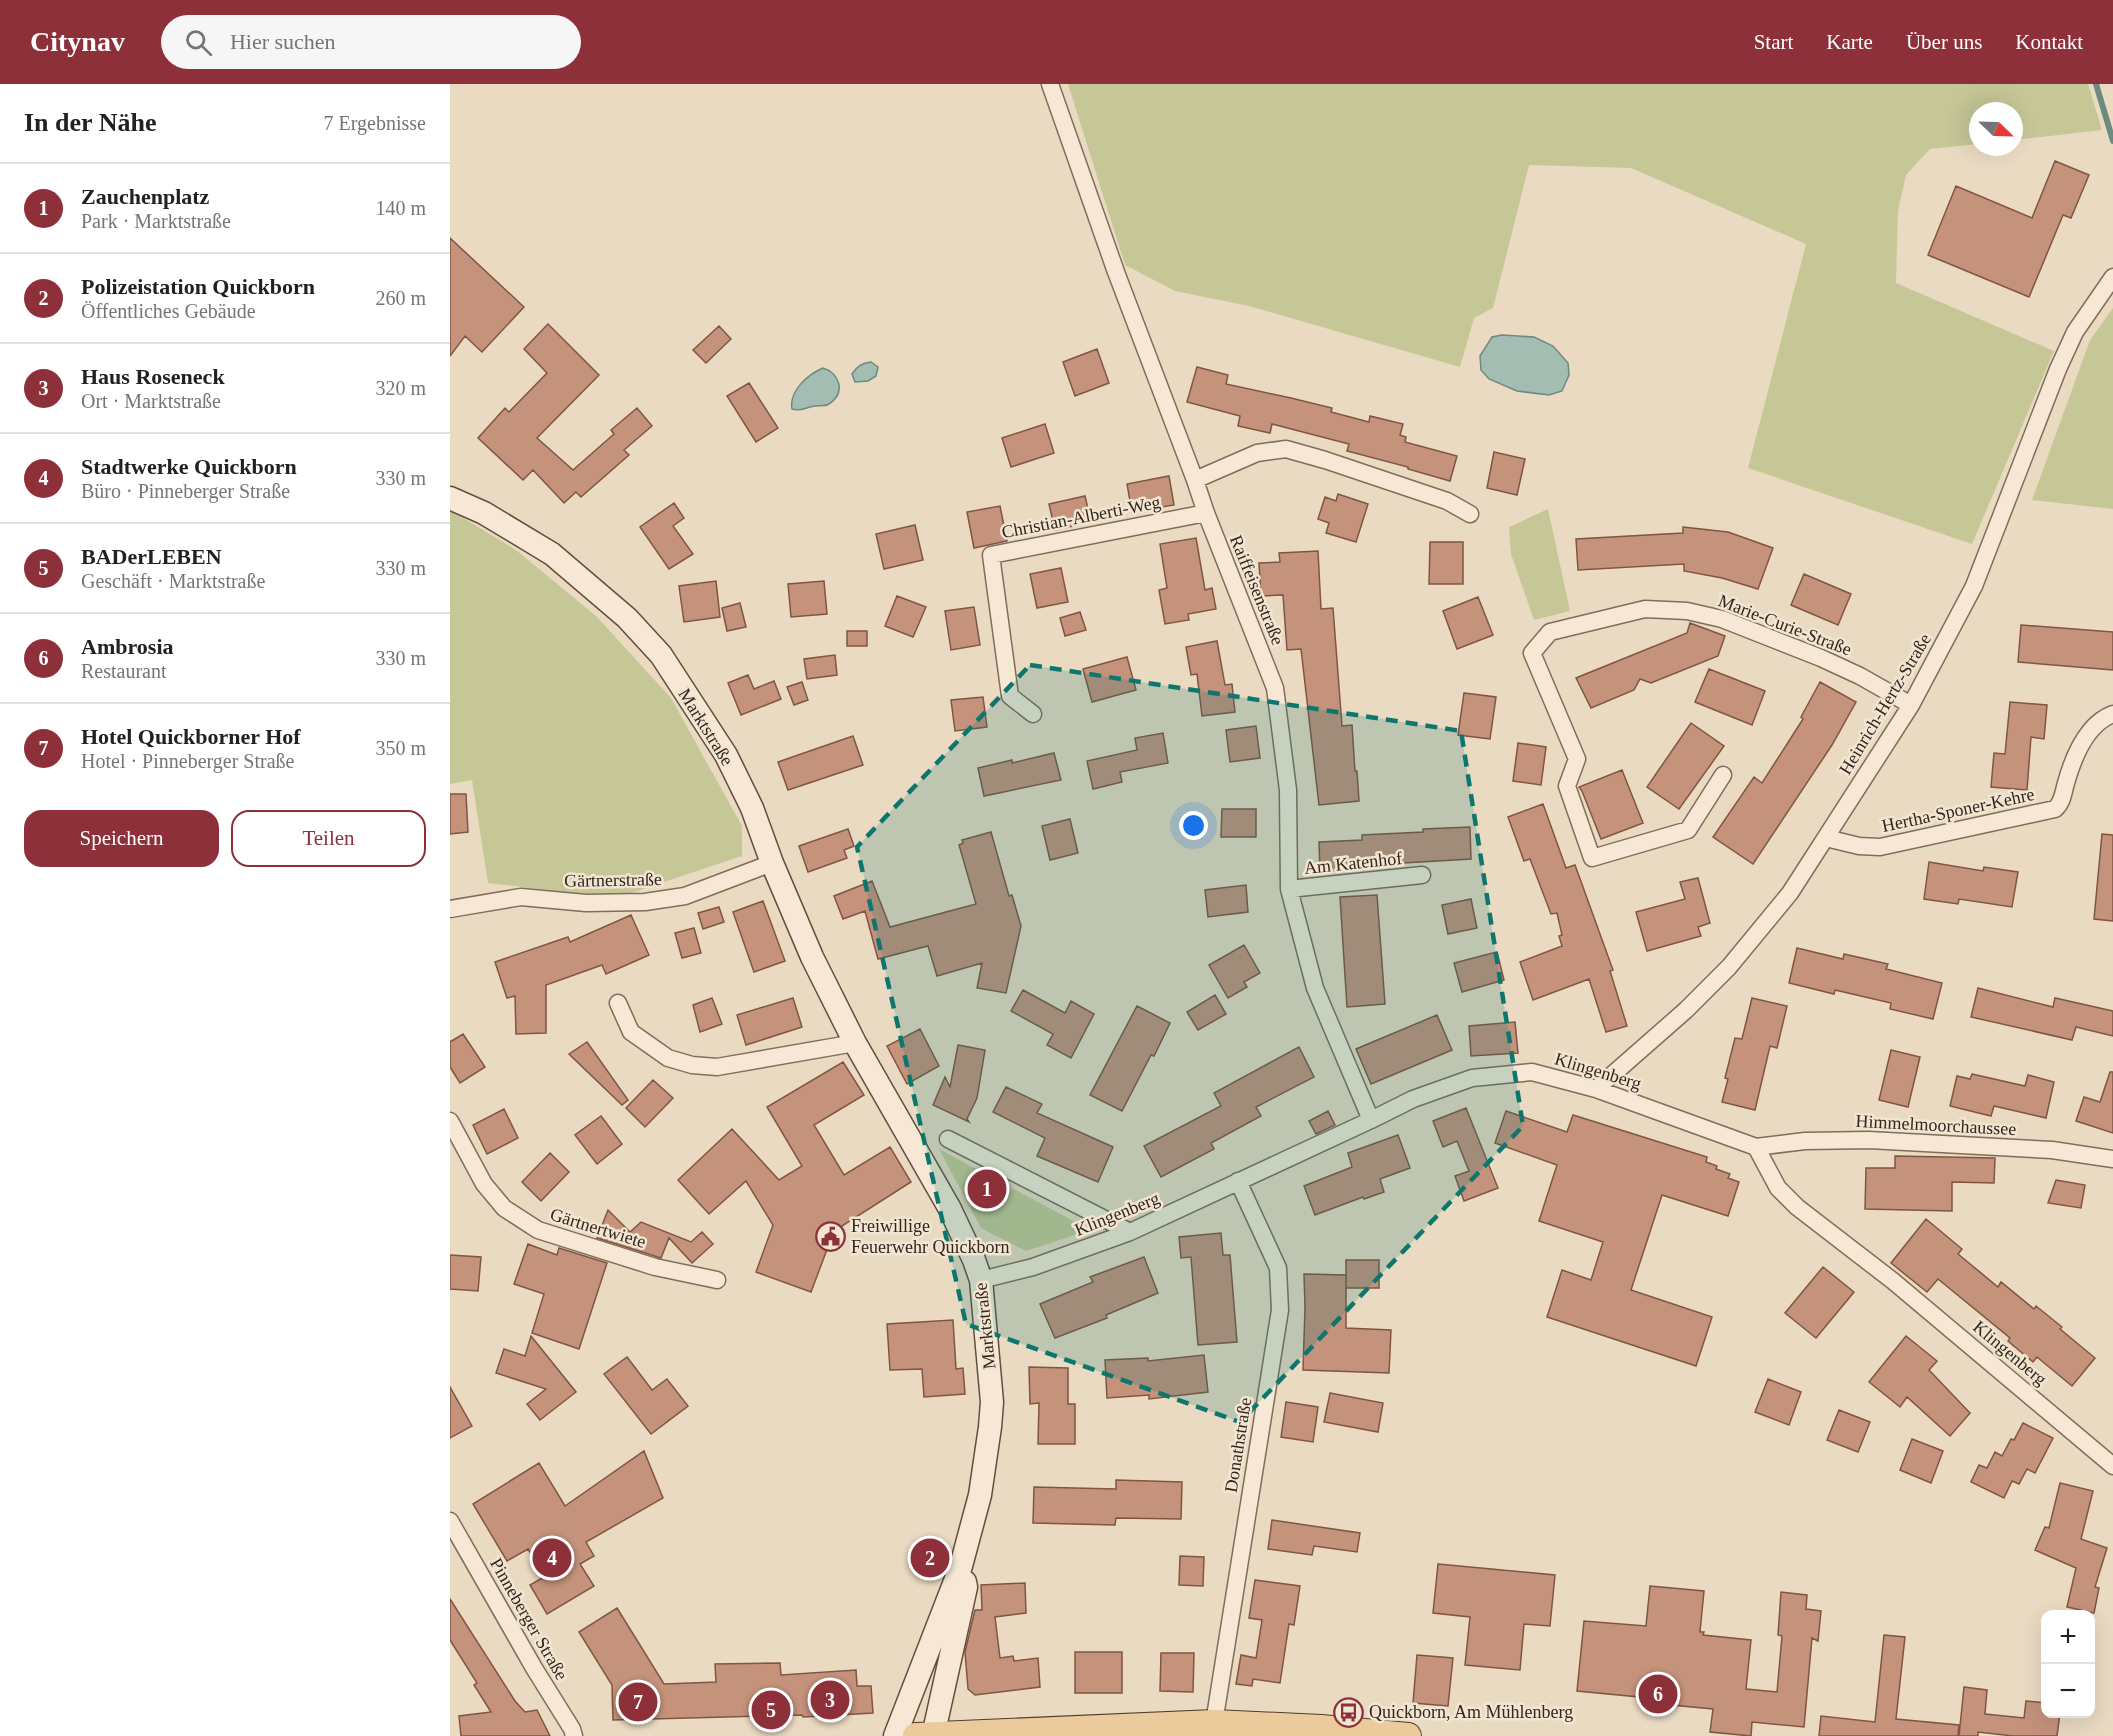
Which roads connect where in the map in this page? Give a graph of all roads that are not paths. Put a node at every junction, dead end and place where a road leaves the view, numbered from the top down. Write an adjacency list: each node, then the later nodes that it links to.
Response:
1 (1050, 84): 3 (street, Raiffeisenstraße)
2 (2113, 277): 7 (street, Heinrich-Hertz-Straße)
3 (1195, 480): 5 (street, Raiffeisenstraße); 6 (street)
4 (450, 498): 12 (main road, Marktstraße)
5 (1206, 513): 8 (street, Christian-Alberti-Weg); 14 (street, Raiffeisenstraße)
6 (1470, 514)
7 (1911, 705): 10 (street, Marie-Curie-Straße); 11 (street, Heinrich-Hertz-Straße)
8 (1033, 714)
9 (2113, 714): 11 (street, Hertha-Sponer-Kehre)
10 (1723, 775)
11 (1826, 838): 18 (street, Heinrich-Hertz-Straße)
12 (772, 863): 15 (street, Gärtnerstraße); 17 (main road, Marktstraße)
13 (1422, 875): 14 (street, Am Katenhof)
14 (1289, 889): 19 (street, Raiffeisenstraße)
15 (450, 909)
16 (618, 1003): 17 (street)
17 (855, 1043): 27 (main road, Marktstraße)
18 (1596, 1089): 19 (street, Klingenberg); 22 (street, Klingenberg)
19 (1371, 1120): 24 (street, Klingenberg)
20 (450, 1121): 26 (street, Gärtnertwiete)
21 (948, 1139): 25 (street)
22 (1756, 1147): 23 (street, Himmelmoorchaussee); 28 (street, Klingenberg)
23 (2113, 1159)
24 (1238, 1181): 25 (street, Klingenberg); 32 (street, Donathstraße)
25 (1130, 1232): 27 (street, Klingenberg)
26 (717, 1280)
27 (981, 1280): 30 (main road, Marktstraße)
28 (2113, 1466)
29 (450, 1521): 34 (street, Pinneberger Straße)
30 (961, 1566): 33 (main road, Marktstraße); 35 (main road, Marktstraße)
31 (1140, 1727): 32 (main road); 33 (main road); 36 (main road)
32 (1212, 1729): 37 (main road)
33 (927, 1735)
34 (574, 1736)
35 (895, 1736)
36 (1089, 1736)
37 (1408, 1736)

